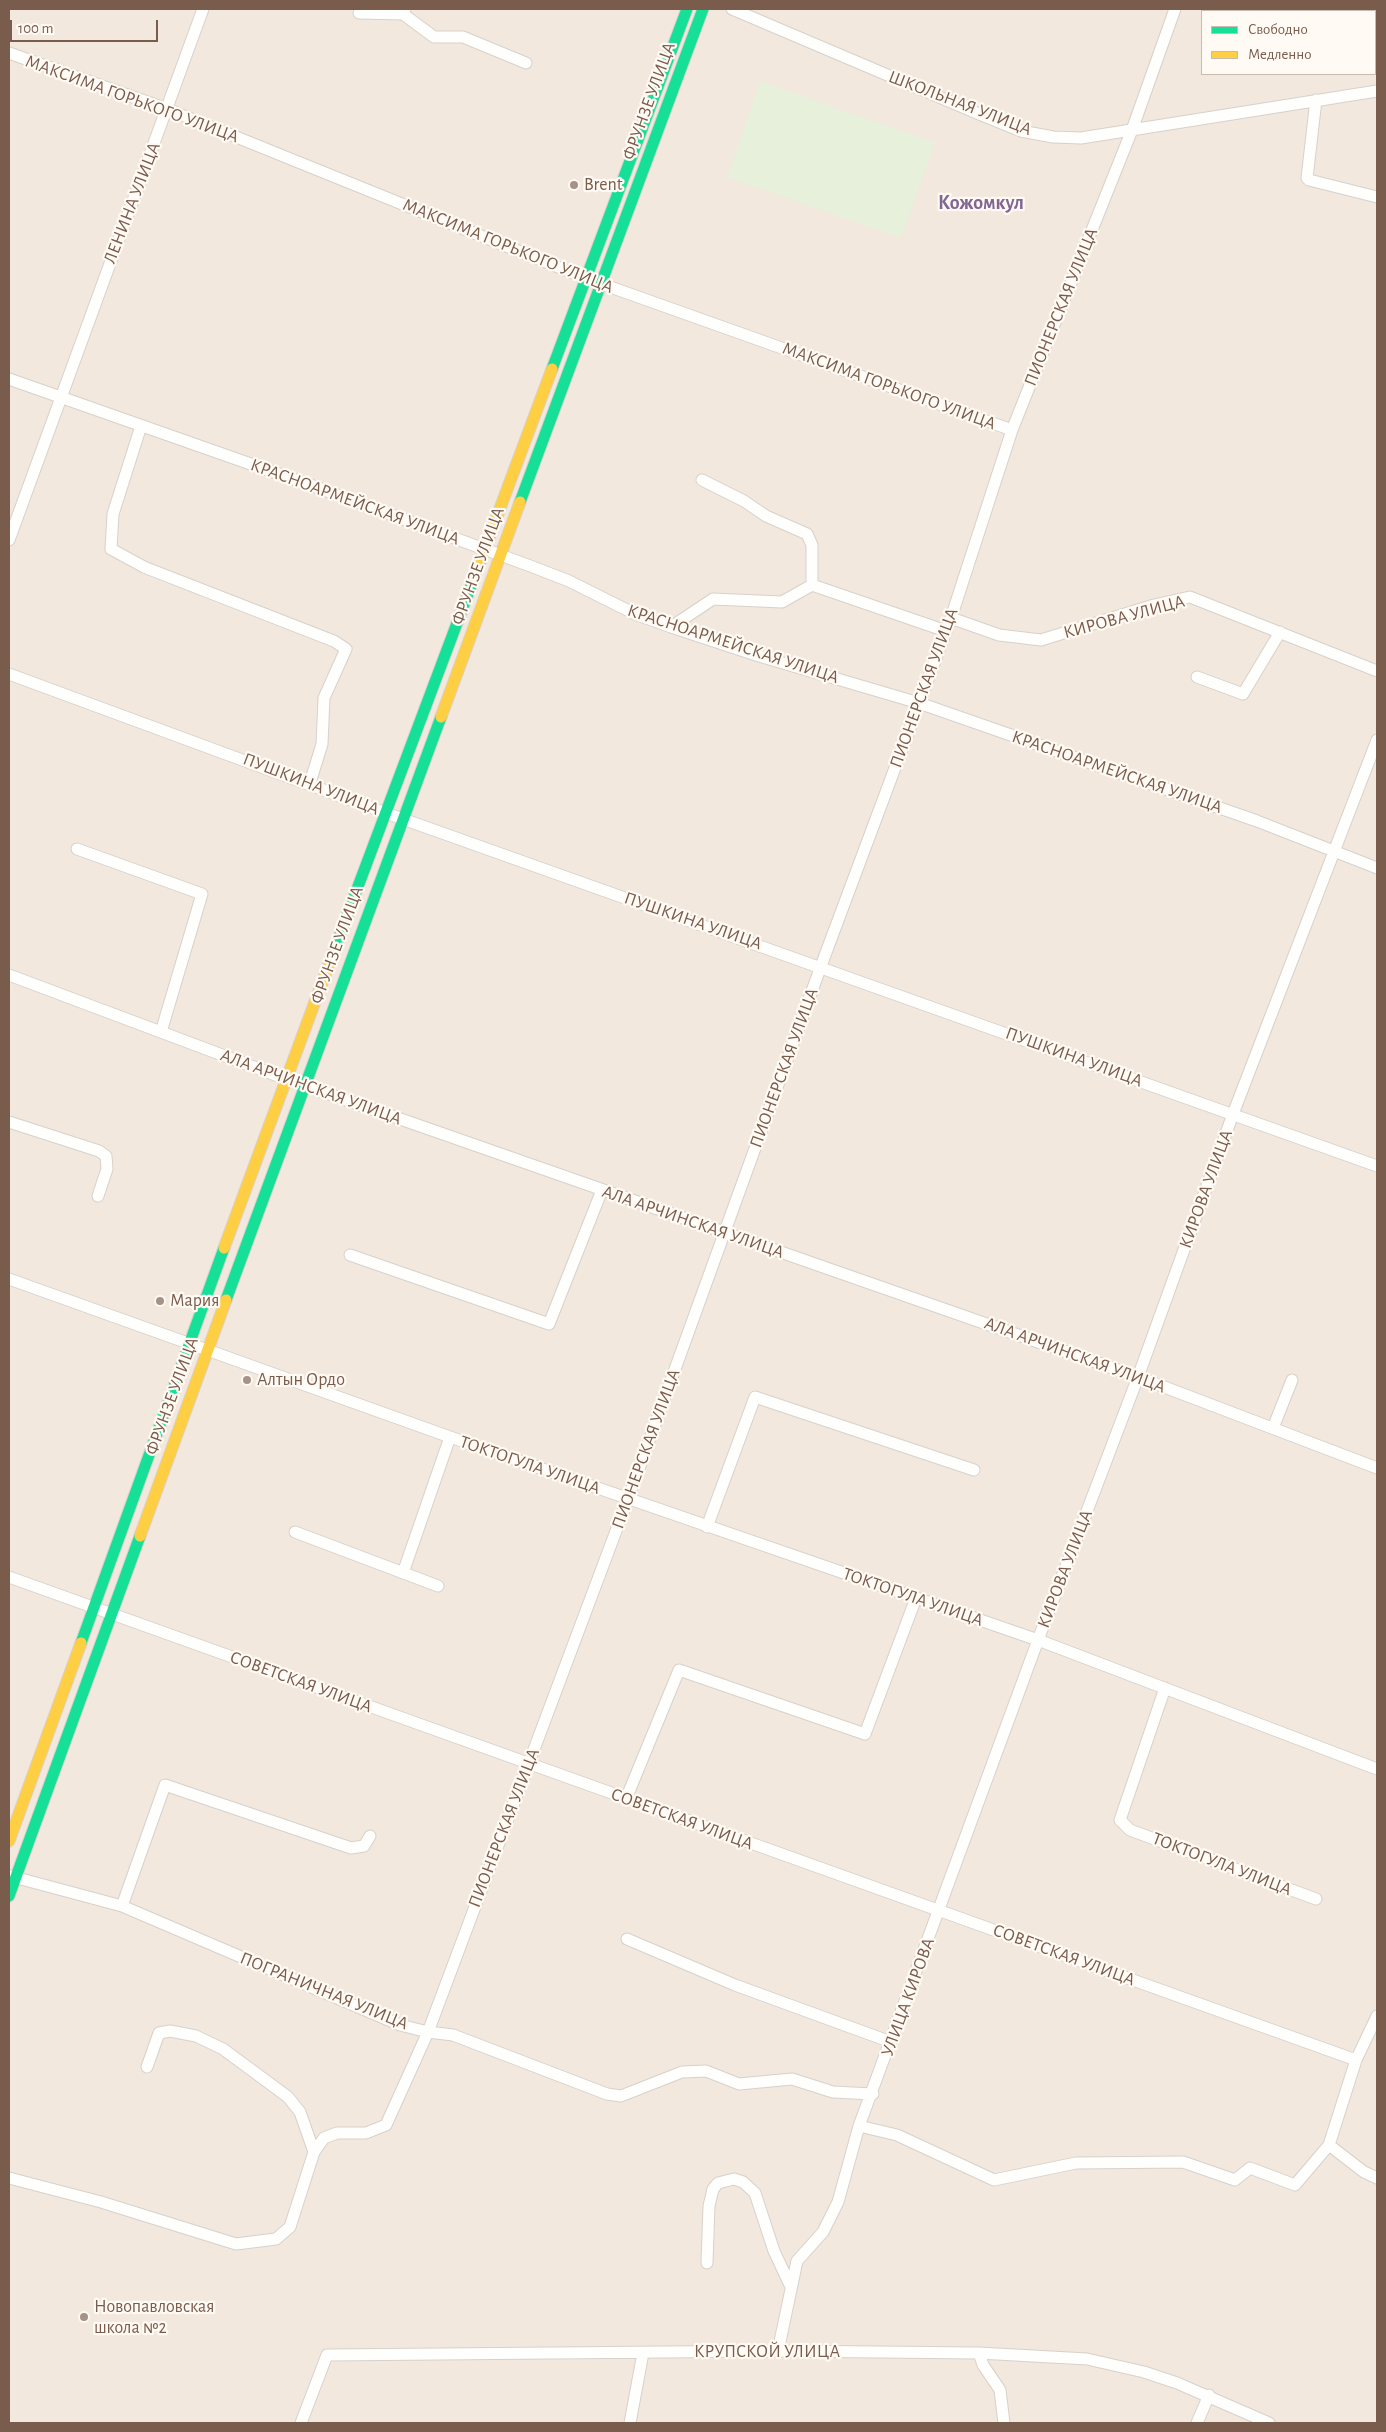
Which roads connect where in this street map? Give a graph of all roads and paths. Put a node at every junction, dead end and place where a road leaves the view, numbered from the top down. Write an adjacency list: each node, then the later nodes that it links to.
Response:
1 (202, 9): 12 (street, ЛЕНИНА УЛИЦА)
2 (687, 9): 15 (main road, ФРУНЗЕ УЛИЦА)
3 (702, 9): 16 (main road, ФРУНЗЕ УЛИЦА)
4 (732, 9): 13 (street, ШКОЛЬНАЯ УЛИЦА)
5 (1175, 9): 13 (street, ПИОНЕРСКАЯ УЛИЦА)
6 (404, 11): 7 (street); 9 (street)
7 (359, 13)
8 (9, 53): 12 (street, МАКСИМА ГОРЬКОГО УЛИЦА)
9 (526, 63)
10 (1377, 92): 11 (street, ШКОЛЬНАЯ УЛИЦА)
11 (1316, 100): 13 (street, ШКОЛЬНАЯ УЛИЦА); 14 (street)
12 (167, 109): 15 (street, МАКСИМА ГОРЬКОГО УЛИЦА); 18 (street, ЛЕНИНА УЛИЦА)
13 (1132, 130): 20 (street, ПИОНЕРСКАЯ УЛИЦА)
14 (1377, 197)
15 (585, 278): 16 (street, МАКСИМА ГОРЬКОГО УЛИЦА); 23 (main road, ФРУНЗЕ УЛИЦА)
16 (600, 284): 20 (street, МАКСИМА ГОРЬКОГО УЛИЦА); 24 (main road, ФРУНЗЕ УЛИЦА)
17 (9, 379): 18 (street, КРАСНОАРМЕЙСКАЯ УЛИЦА)
18 (60, 397): 19 (street, КРАСНОАРМЕЙСКАЯ УЛИЦА); 22 (street)
19 (141, 426): 23 (street, КРАСНОАРМЕЙСКАЯ УЛИЦА); 35 (street)
20 (1012, 430): 26 (street, ПИОНЕРСКАЯ УЛИЦА)
21 (702, 480): 25 (street)
22 (9, 540)
23 (484, 550): 24 (street, КРАСНОАРМЕЙСКАЯ УЛИЦА); 36 (main road, ФРУНЗЕ УЛИЦА)
24 (500, 556): 27 (street, КРАСНОАРМЕЙСКАЯ УЛИЦА); 37 (main road, ФРУНЗЕ УЛИЦА)
25 (812, 585): 27 (street); 28 (street)
26 (951, 618): 28 (street, ПИОНЕРСКАЯ УЛИЦА); 29 (street, КИРОВА УЛИЦА)
27 (671, 627): 33 (street, КРАСНОАРМЕЙСКАЯ УЛИЦА)
28 (946, 631): 33 (street, ПИОНЕРСКАЯ УЛИЦА)
29 (1280, 632): 30 (street, КИРОВА УЛИЦА); 32 (street)
30 (1377, 671)
31 (9, 674): 35 (street, ПУШКИНА УЛИЦА)
32 (1197, 677)
33 (919, 703): 39 (street, КРАСНОАРМЕЙСКАЯ УЛИЦА); 41 (street, ПИОНЕРСКАЯ УЛИЦА)
34 (1377, 740): 39 (street, КИРОВА УЛИЦА)
35 (310, 783): 36 (street, ПУШКИНА УЛИЦА)
36 (386, 813): 37 (street, ПУШКИНА УЛИЦА); 44 (main road, ФРУНЗЕ УЛИЦА)
37 (403, 818): 41 (street, ПУШКИНА УЛИЦА); 45 (main road, ФРУНЗЕ УЛИЦА)
38 (77, 849): 43 (street)
39 (1335, 852): 40 (street, КРАСНОАРМЕЙСКАЯ УЛИЦА); 46 (street, КИРОВА УЛИЦА)
40 (1377, 868)
41 (821, 966): 46 (street, ПУШКИНА УЛИЦА); 51 (street, ПИОНЕРСКАЯ УЛИЦА)
42 (9, 975): 43 (street, АЛА АРЧИНСКАЯ УЛИЦА)
43 (161, 1032): 44 (street, АЛА АРЧИНСКАЯ УЛИЦА)
44 (286, 1079): 45 (street, АЛА АРЧИНСКАЯ УЛИЦА); 54 (main road, ФРУНЗЕ УЛИЦА)
45 (304, 1085): 49 (street, АЛА АРЧИНСКАЯ УЛИЦА); 55 (main road, ФРУНЗЕ УЛИЦА)
46 (1233, 1114): 48 (street, ПУШКИНА УЛИЦА); 56 (street, КИРОВА УЛИЦА)
47 (9, 1122): 50 (street)
48 (1377, 1166)
49 (602, 1190): 51 (street, АЛА АРЧИНСКАЯ УЛИЦА); 52 (street)
50 (98, 1196)
51 (726, 1233): 56 (street, АЛА АРЧИНСКАЯ УЛИЦА); 62 (street, ПИОНЕРСКАЯ УЛИЦА)
52 (350, 1255)
53 (9, 1279): 54 (street, ТОКТОГУЛА УЛИЦА)
54 (190, 1344): 55 (street, ТОКТОГУЛА УЛИЦА); 69 (main road, ФРУНЗЕ УЛИЦА)
55 (208, 1350): 59 (street, ТОКТОГУЛА УЛИЦА); 70 (main road, ФРУНЗЕ УЛИЦА)
56 (1138, 1377): 58 (street, АЛА АРЧИНСКАЯ УЛИЦА); 71 (street, КИРОВА УЛИЦА)
57 (1292, 1380): 58 (street)
58 (1272, 1428): 60 (street, АЛА АРЧИНСКАЯ УЛИЦА)
59 (450, 1437): 62 (street, ТОКТОГУЛА УЛИЦА); 65 (street)
60 (1377, 1468)
61 (974, 1470): 63 (street)
62 (628, 1499): 63 (street, ТОКТОГУЛА УЛИЦА); 73 (street, ПИОНЕРСКАЯ УЛИЦА)
63 (707, 1526): 68 (street, ТОКТОГУЛА УЛИЦА)
64 (295, 1532): 65 (street)
65 (403, 1573): 67 (street)
66 (9, 1578): 69 (street, СОВЕТСКАЯ УЛИЦА)
67 (438, 1586)
68 (916, 1598): 71 (street, ТОКТОГУЛА УЛИЦА); 75 (street)
69 (94, 1608): 70 (street, СОВЕТСКАЯ УЛИЦА); 77 (main road, ФРУНЗЕ УЛИЦА)
70 (111, 1614): 73 (street, СОВЕТСКАЯ УЛИЦА); 78 (main road, ФРУНЗЕ УЛИЦА)
71 (1038, 1640): 72 (street, ТОКТОГУЛА УЛИЦА); 82 (street, УЛИЦА КИРОВА)
72 (1165, 1688): 74 (street, ТОКТОГУЛА УЛИЦА); 80 (street, ТОКТОГУЛА УЛИЦА)
73 (529, 1764): 75 (street, СОВЕТСКАЯ УЛИЦА); 85 (street, ПИОНЕРСКАЯ УЛИЦА)
74 (1377, 1769)
75 (626, 1799): 82 (street, СОВЕТСКАЯ УЛИЦА)
76 (370, 1836): 81 (street)
77 (9, 1841)
78 (12, 1876): 79 (main road, ФРУНЗЕ УЛИЦА); 81 (street, ПОГРАНИЧНАЯ УЛИЦА)
79 (9, 1896)
80 (1316, 1899)
81 (122, 1906): 85 (street, ПОГРАНИЧНАЯ УЛИЦА)
82 (939, 1910): 86 (street, УЛИЦА КИРОВА); 87 (street, СОВЕТСКАЯ УЛИЦА)
83 (627, 1939): 86 (street)
84 (1377, 2016): 87 (street)
85 (428, 2032): 89 (street, ПОГРАНИЧНАЯ УЛИЦА); 92 (street, ПИОНЕРСКАЯ УЛИЦА)
86 (891, 2042): 89 (street, УЛИЦА КИРОВА)
87 (1356, 2060): 91 (street)
88 (147, 2067): 92 (street)
89 (872, 2094): 90 (street, УЛИЦА КИРОВА)
90 (859, 2126): 91 (street); 96 (street, УЛИЦА КИРОВА)
91 (1329, 2145): 94 (street)
92 (314, 2152): 93 (street)
93 (9, 2178)
94 (1377, 2178)
95 (707, 2263): 96 (street)
96 (790, 2285): 97 (street, УЛИЦА КИРОВА)
97 (778, 2351): 98 (street, КРУПСКОЙ УЛИЦА); 99 (street, КРУПСКОЙ УЛИЦА)
98 (643, 2353): 101 (street, КРУПСКОЙ УЛИЦА); 102 (street)
99 (980, 2353): 100 (street, КРУПСКОЙ УЛИЦА); 103 (street)
100 (1209, 2395): 104 (street); 105 (street, КРУПСКОЙ УЛИЦА)
101 (301, 2423)
102 (630, 2423)
103 (1004, 2423)
104 (1197, 2423)
105 (1269, 2423)

